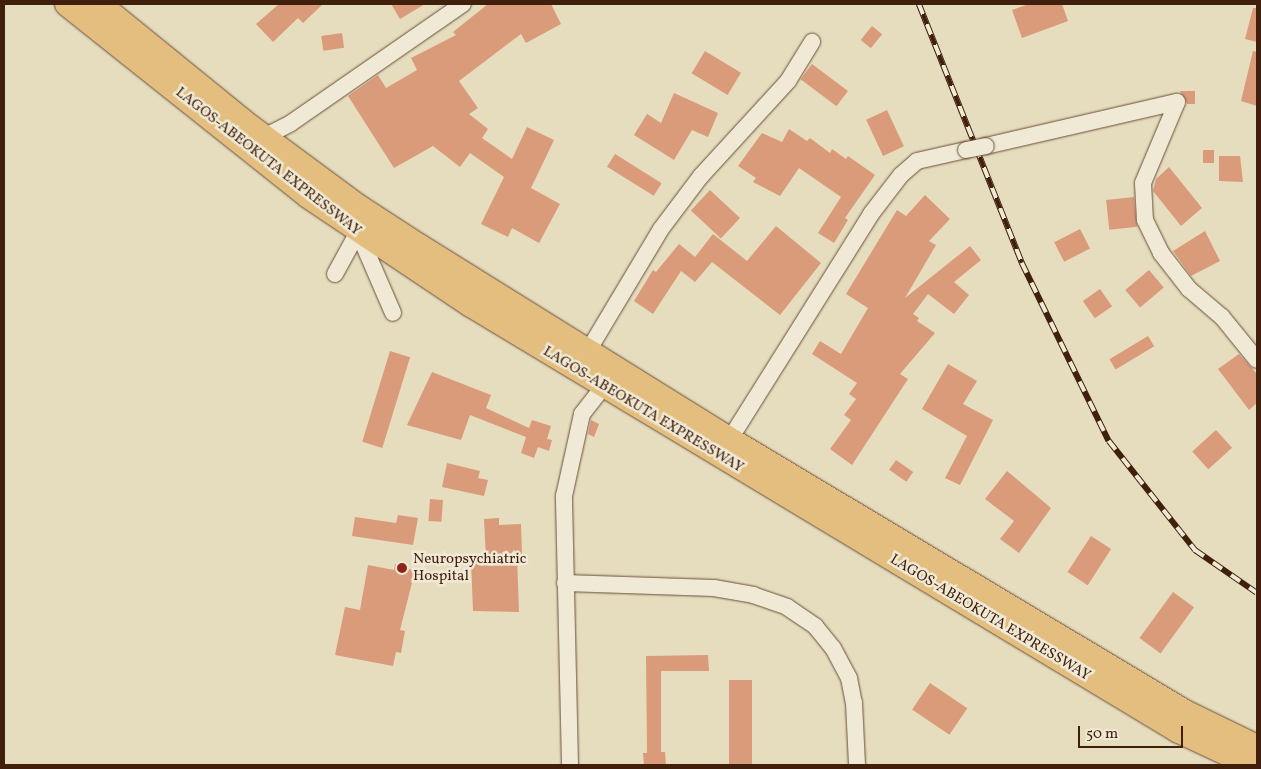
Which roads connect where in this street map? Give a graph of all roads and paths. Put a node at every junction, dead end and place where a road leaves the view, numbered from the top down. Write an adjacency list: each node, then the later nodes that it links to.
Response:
1 (67, 4): 6 (highway, LAGOS-ABEOKUTA EXPRESSWAY)
2 (99, 4): 5 (highway, LAGOS-ABEOKUTA EXPRESSWAY)
3 (463, 4): 5 (street)
4 (812, 42): 9 (street)
5 (264, 137): 9 (highway, LAGOS-ABEOKUTA EXPRESSWAY)
6 (358, 232): 7 (street); 8 (street); 11 (highway, LAGOS-ABEOKUTA EXPRESSWAY)
7 (335, 274)
8 (393, 312)
9 (588, 351): 12 (highway, LAGOS-ABEOKUTA EXPRESSWAY)
10 (1257, 360): 12 (street, bridge)
11 (603, 387): 13 (street); 17 (highway, LAGOS-ABEOKUTA EXPRESSWAY)
12 (727, 438): 14 (highway, LAGOS-ABEOKUTA EXPRESSWAY)
13 (565, 583): 15 (street); 16 (street)
14 (1257, 747)
15 (570, 765)
16 (858, 765)
17 (1252, 765)

